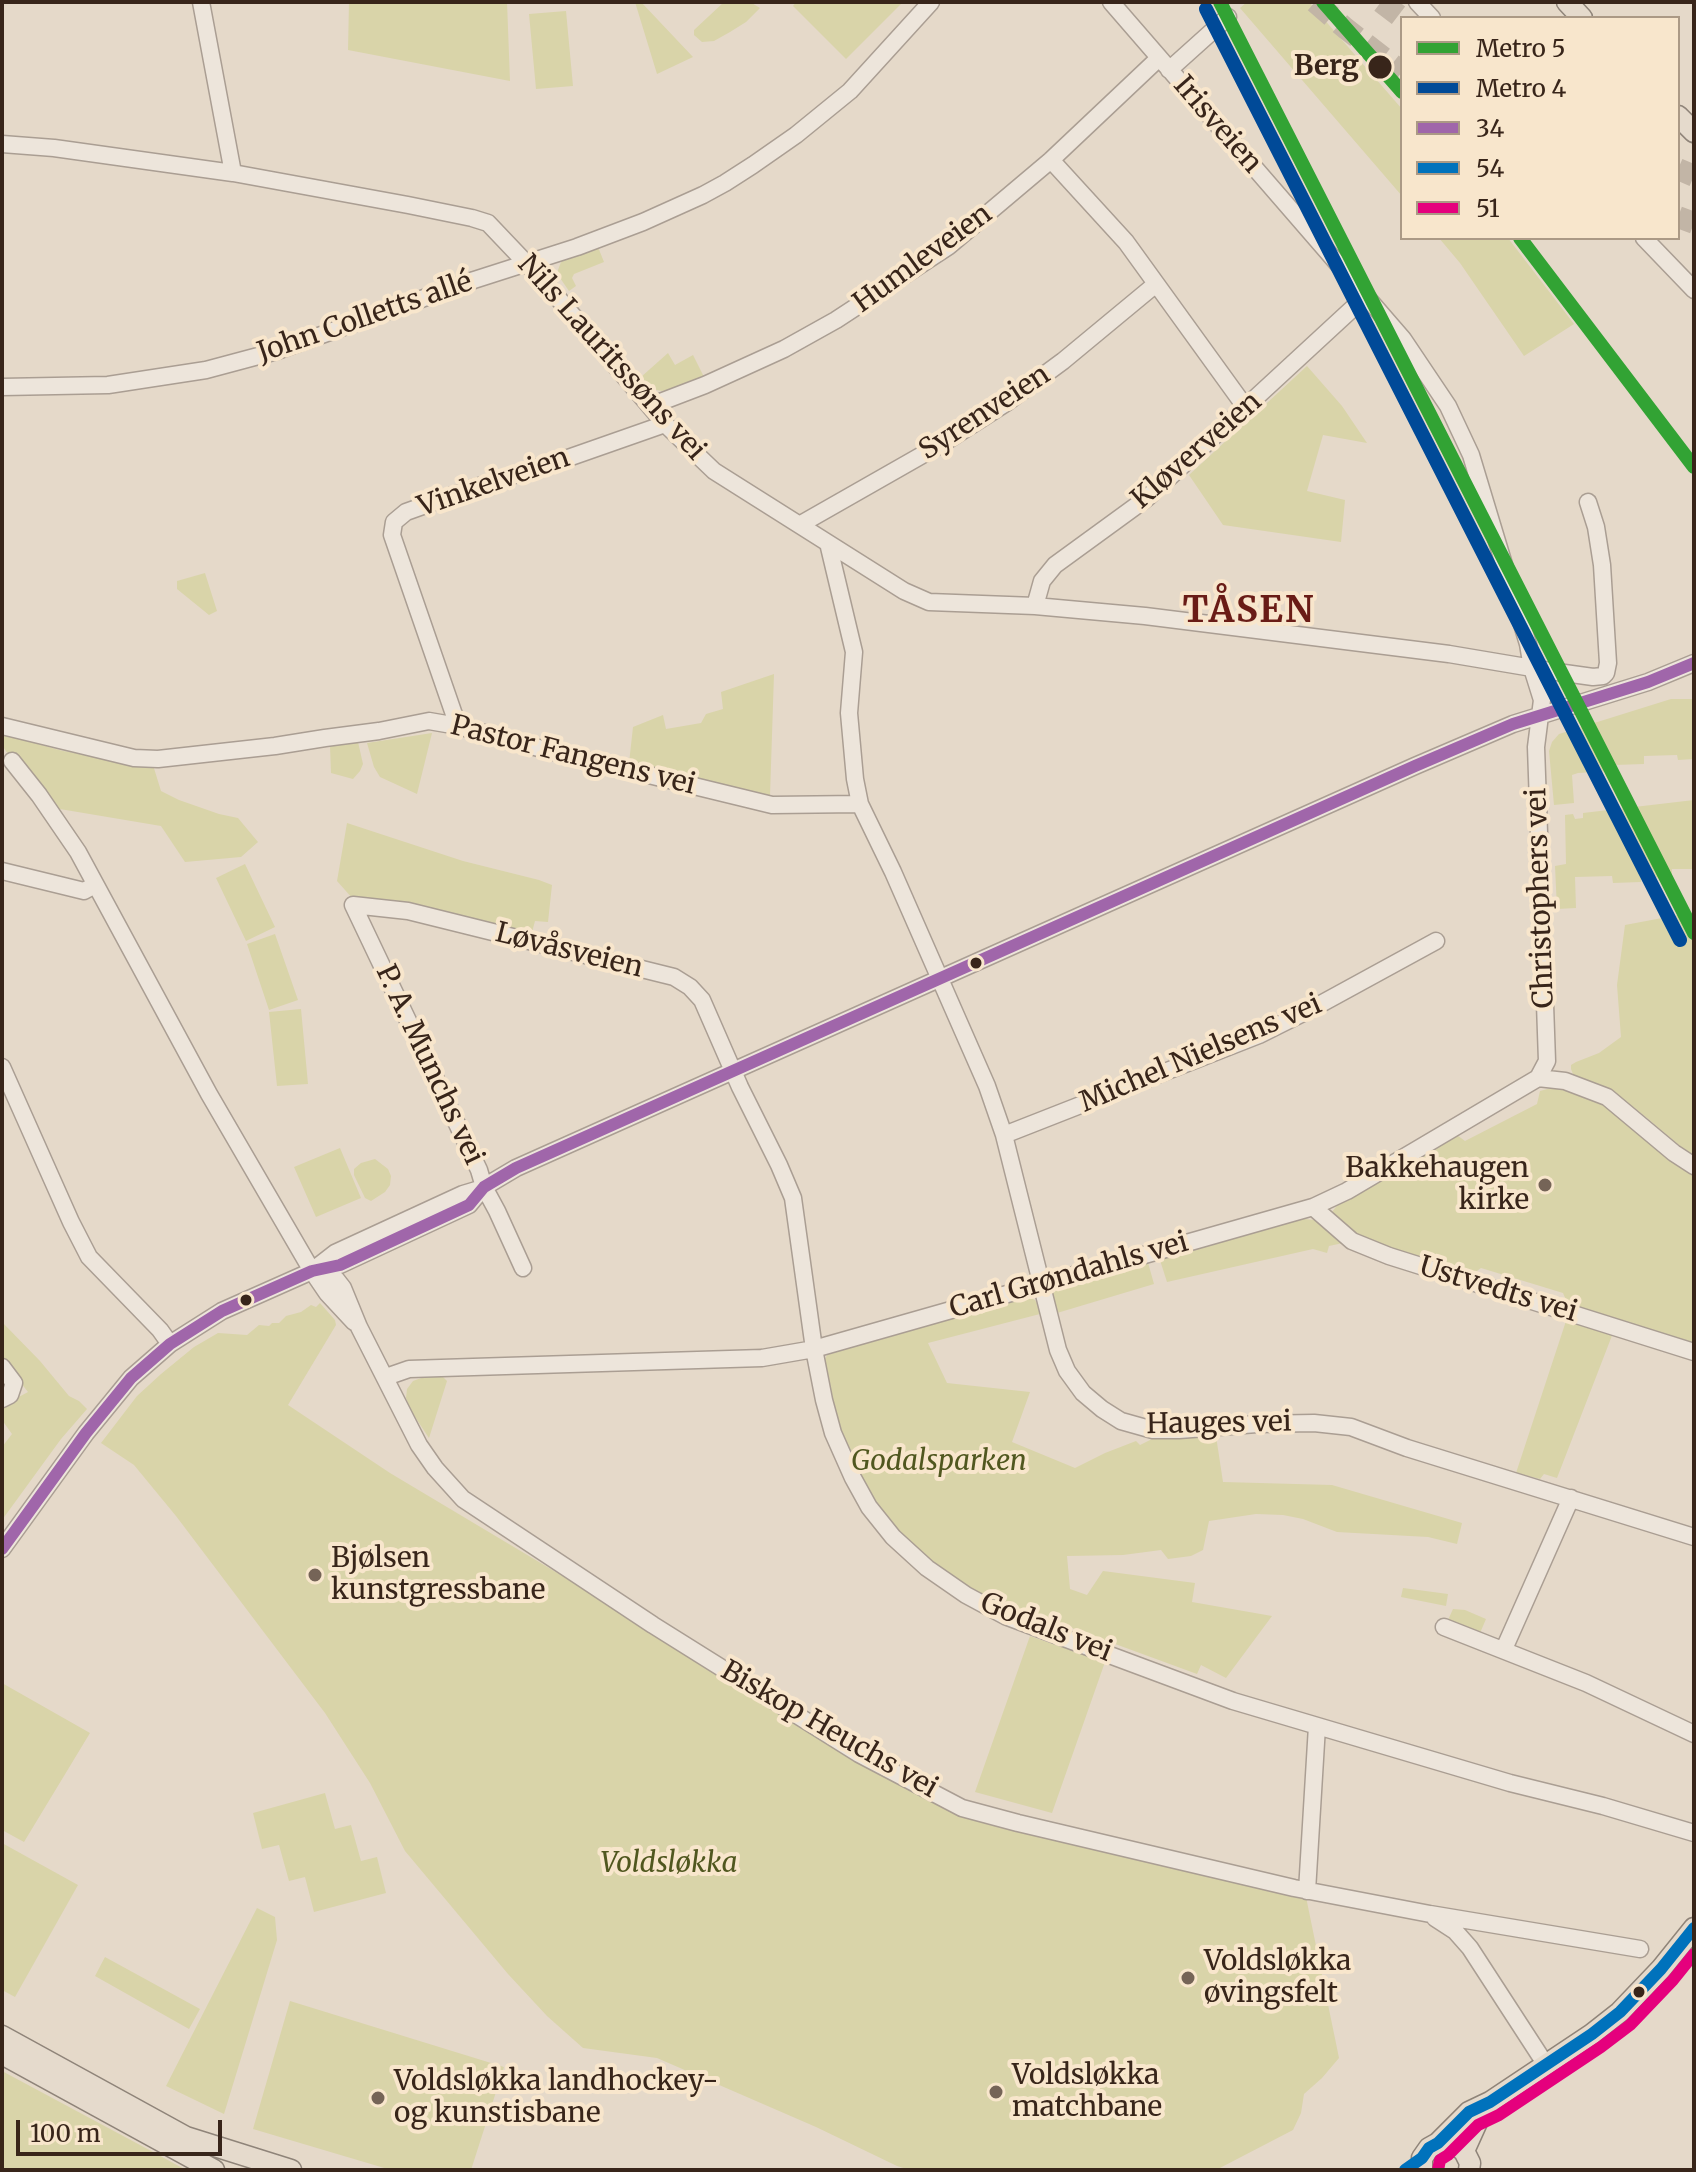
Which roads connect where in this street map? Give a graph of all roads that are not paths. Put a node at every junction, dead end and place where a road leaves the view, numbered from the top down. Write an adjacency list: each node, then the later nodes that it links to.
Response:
1 (201, 2): 8 (street)
2 (931, 2): 10 (street, John Colletts allé)
3 (1111, 2): 5 (street, Irisveien)
4 (1228, 17): 5 (street, Humleveien)
5 (1164, 64): 7 (street, Humleveien); 13 (street, Irisveien)
6 (2, 144): 8 (street, Nils Lauritssøns vei)
7 (1051, 160): 11 (street); 15 (street, Humleveien)
8 (233, 173): 10 (street, Nils Lauritssøns vei)
9 (1646, 240): 12 (street)
10 (525, 264): 14 (street, John Colletts allé); 15 (street, Nils Lauritssøns vei)
11 (1156, 284): 16 (street); 19 (street, Syrenveien)
12 (1694, 290)
13 (1366, 296): 16 (street, Kløverveien); 23 (street, Irisveien)
14 (2, 387)
15 (650, 406): 17 (street, Nils Lauritssøns vei)
16 (1246, 408): 21 (street, Kløverveien)
17 (665, 424): 19 (street, Nils Lauritssøns vei); 26 (street, Vinkelveien)
18 (1588, 502): 23 (street, Nils Lauritssøns vei)
19 (801, 524): 20 (street, Nils Lauritssøns vei)
20 (828, 543): 21 (street, Nils Lauritssøns vei); 28 (street, Hauges vei)
21 (1035, 606): 23 (street, Nils Lauritssøns vei)
22 (1694, 663): 24 (street)
23 (1532, 668): 24 (street, Irisveien)
24 (1539, 716): 33 (street); 36 (street, Christophers vei)
25 (2, 726): 26 (street, Pastor Fangens vei)
26 (458, 726): 28 (street, Pastor Fangens vei)
27 (12, 761): 30 (street)
28 (860, 804): 33 (street, Hauges vei)
29 (2, 871): 30 (street)
30 (95, 885): 42 (street)
31 (353, 905): 35 (street, Løvåsveien); 39 (street, P. A. Munchs vei)
32 (1436, 941): 37 (street, Michel Nielsens vei)
33 (939, 978): 35 (street); 37 (street, Hauges vei)
34 (2, 1067): 44 (street)
35 (733, 1070): 39 (street); 45 (street, Godals vei)
36 (1538, 1078): 38 (street); 40 (street, Carl Grøndahls vei)
37 (1004, 1135): 43 (street, Hauges vei)
38 (1694, 1166)
39 (484, 1187): 41 (street, P. A. Munchs vei); 42 (street)
40 (1313, 1207): 43 (street, Carl Grøndahls vei); 46 (street, Ustvedts vei)
41 (523, 1268)
42 (312, 1271): 44 (street); 48 (street, Biskop Heuchs vei)
43 (1041, 1283): 45 (street, Carl Grøndahls vei); 50 (street, Hauges vei)
44 (170, 1344): 52 (street)
45 (814, 1349): 48 (street, Carl Grøndahls vei); 55 (street, Godals vei)
46 (1694, 1352)
47 (7, 1372): 49 (street)
48 (386, 1377): 58 (street, Biskop Heuchs vei)
49 (2, 1399)
50 (1571, 1498): 51 (street, Hauges vei); 54 (street)
51 (1694, 1537)
52 (2, 1549)
53 (1444, 1627): 54 (street)
54 (1504, 1649): 56 (street)
55 (1317, 1726): 57 (street, Godals vei); 58 (street)
56 (1694, 1734)
57 (1694, 1833)
58 (1307, 1891): 59 (street, Biskop Heuchs vei)
59 (1430, 1914): 61 (street, Biskop Heuchs vei); 64 (street, Biskop Heuchs vei)
60 (1694, 1928): 64 (main road)
61 (1640, 1949)
62 (2, 2036): 70 (main road)
63 (2, 2054): 69 (main road)
64 (1546, 2065): 65 (main road)
65 (1490, 2102): 66 (main road); 67 (main road)
66 (1438, 2143): 67 (main road); 68 (main road)
67 (1467, 2159): 72 (street)
68 (1422, 2164): 71 (main road)
69 (214, 2170)
70 (291, 2170)
71 (1405, 2170)
72 (1486, 2170)

